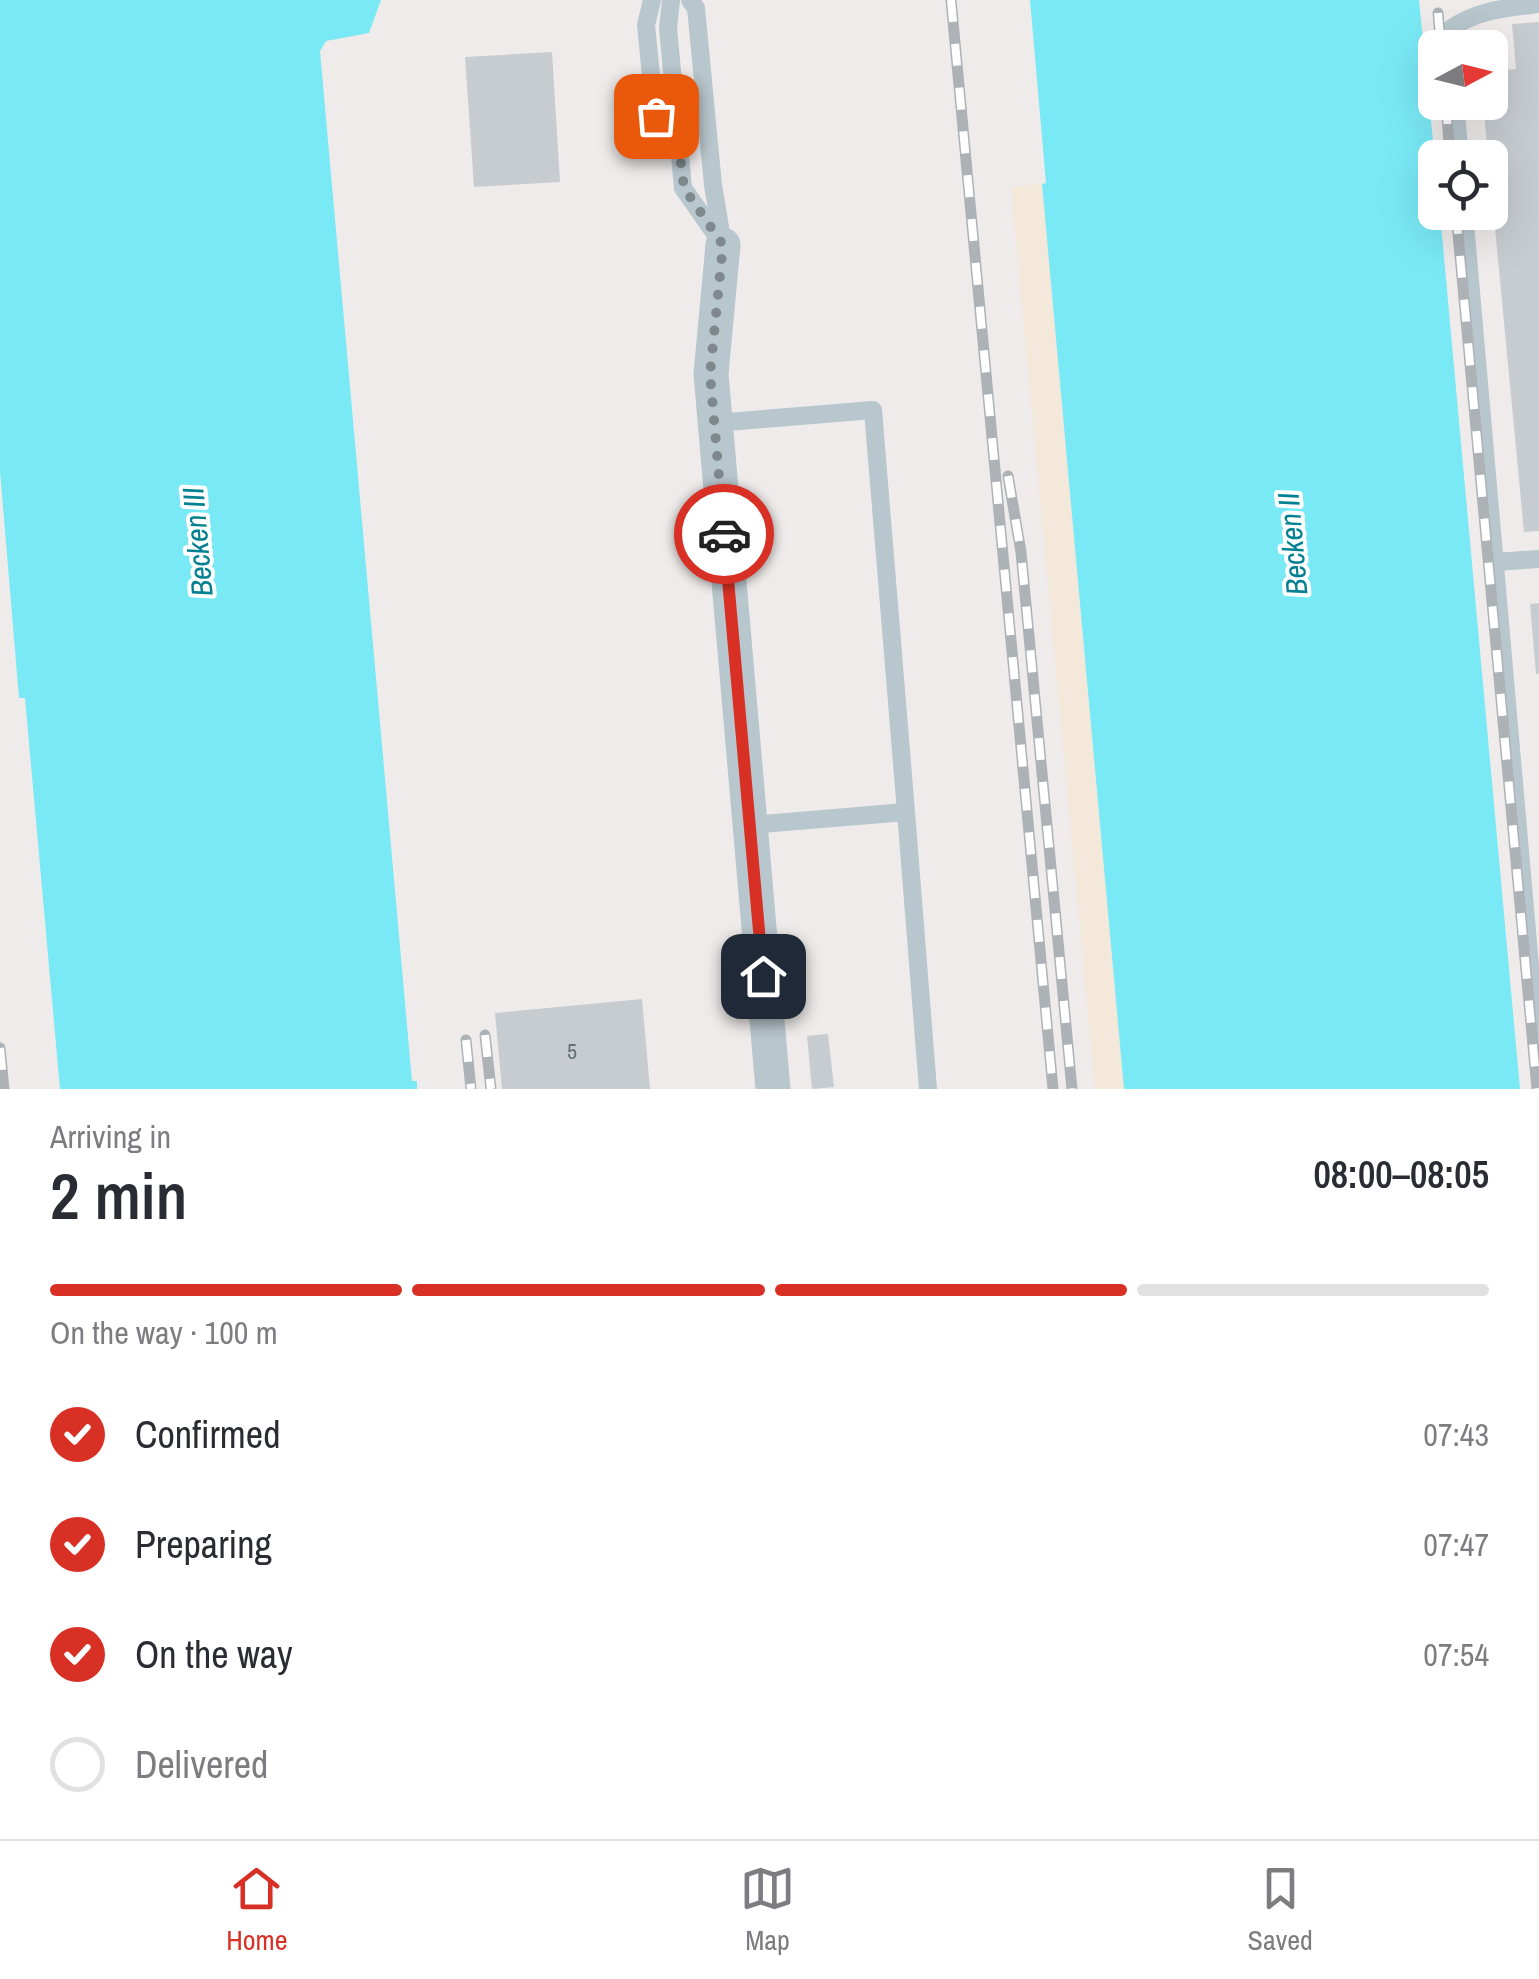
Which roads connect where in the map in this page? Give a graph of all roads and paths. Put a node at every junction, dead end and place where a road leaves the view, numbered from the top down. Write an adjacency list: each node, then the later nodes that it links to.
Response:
1 (652, 0): 6 (lane)
2 (670, 0): 6 (lane)
3 (690, 0): 8 (lane)
4 (1539, 4): 5 (lane)
5 (1449, 30)
6 (680, 156): 8 (lane)
7 (1466, 230): 11 (lane)
8 (723, 245): 9 (street)
9 (714, 422): 12 (lane); 13 (street)
10 (1539, 559): 11 (lane)
11 (1495, 562): 14 (lane)
12 (906, 812): 13 (lane); 17 (lane)
13 (749, 825): 16 (street)
14 (1534, 960): 15 (lane)
15 (1539, 1068)
16 (773, 1089)
17 (928, 1089)

